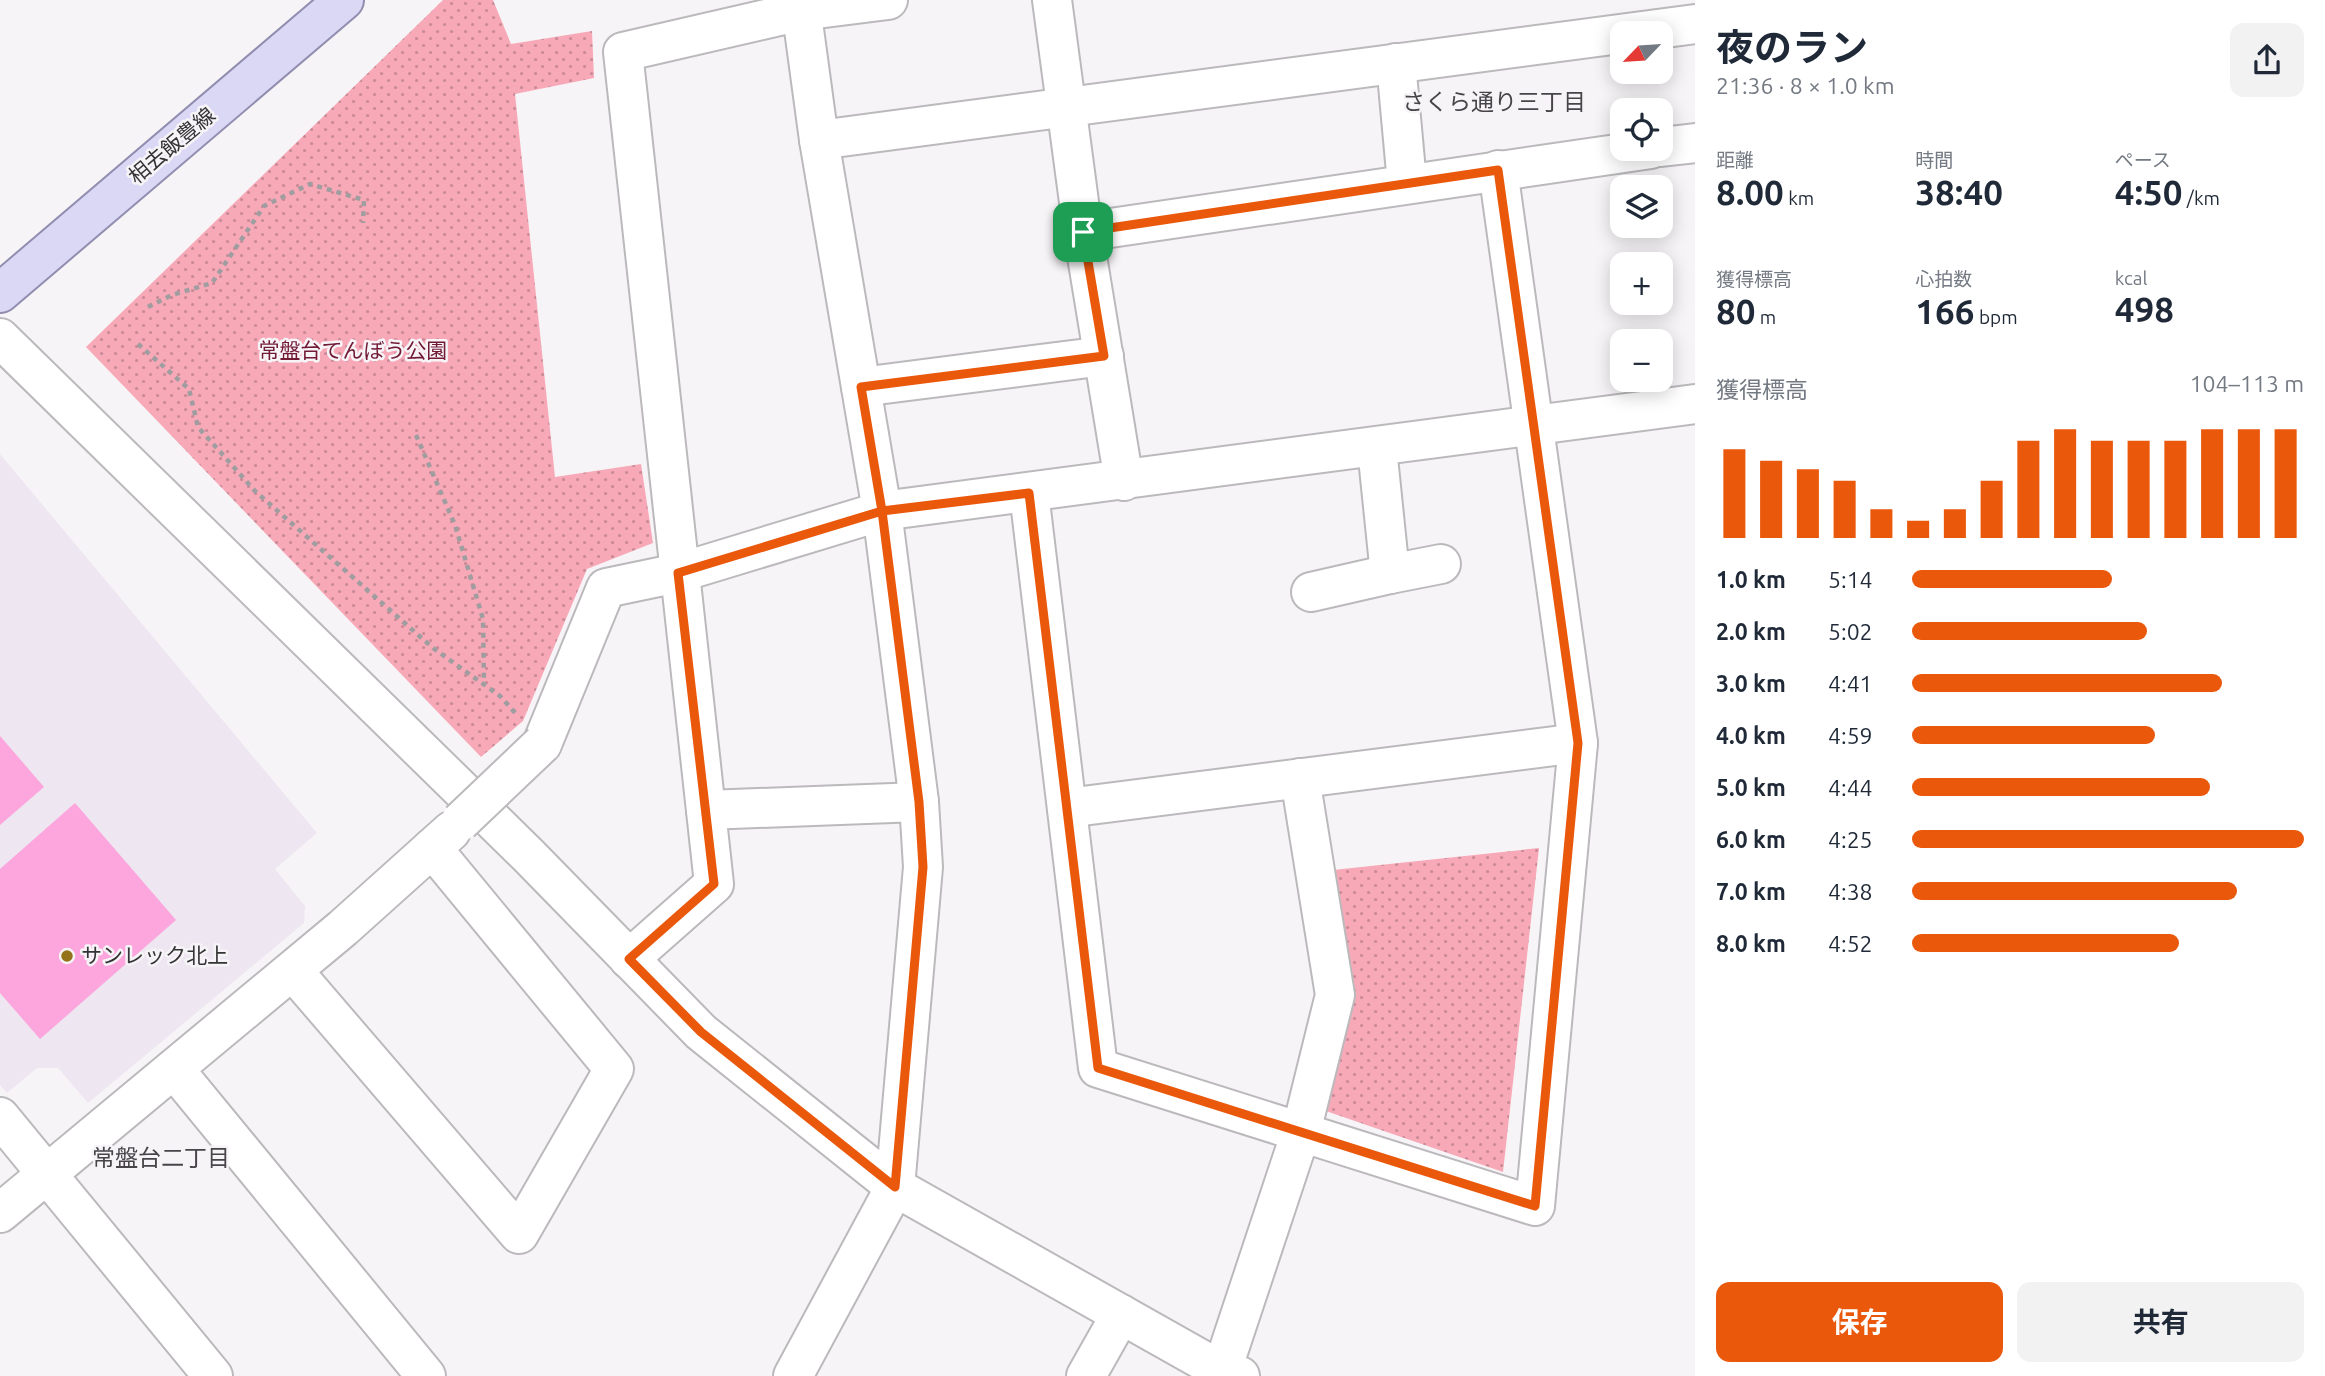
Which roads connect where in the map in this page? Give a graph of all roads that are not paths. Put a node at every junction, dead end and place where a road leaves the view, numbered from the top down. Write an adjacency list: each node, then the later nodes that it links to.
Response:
1 (344, 0): 15 (main road, 相去飯豊線)
2 (888, 0): 4 (street)
3 (1052, 0): 7 (street)
4 (800, 6): 8 (street); 26 (street)
5 (1695, 23): 6 (street)
6 (1396, 63): 7 (street); 13 (street)
7 (1068, 106): 8 (street); 14 (street)
8 (819, 140): 18 (street)
9 (1695, 143): 10 (street)
10 (1673, 146)
11 (1610, 155): 12 (street)
12 (1498, 170): 13 (street); 20 (street)
13 (1407, 183): 14 (street)
14 (1083, 232): 17 (street)
15 (0, 293)
16 (0, 338): 35 (street)
17 (1104, 356): 18 (street); 22 (street)
18 (861, 387): 24 (street)
19 (1695, 404): 20 (street)
20 (1534, 427): 21 (street); 29 (street)
21 (1377, 448): 22 (street); 27 (street)
22 (1125, 481): 23 (street)
23 (1029, 493): 24 (street); 32 (street)
24 (882, 511): 26 (street); 31 (street)
25 (1441, 564): 27 (street)
26 (678, 573): 33 (street); 34 (street, bridge)
27 (1390, 574): 28 (street)
28 (1311, 592)
29 (1578, 743): 30 (street); 39 (street)
30 (1300, 778): 32 (street); 39 (street)
31 (919, 802): 33 (street); 41 (street)
32 (1067, 808): 39 (street)
33 (705, 810): 35 (street)
34 (432, 848): 36 (street); 36 (street)
35 (629, 959): 41 (street)
36 (293, 971): 37 (street)
37 (174, 1069): 40 (street); 46 (street)
38 (0, 1118): 40 (street)
39 (1301, 1132): 44 (street)
40 (48, 1174): 42 (street); 45 (street)
41 (895, 1187): 43 (street); 47 (street)
42 (0, 1213)
43 (1121, 1314): 44 (street); 48 (street)
44 (1227, 1374)
45 (213, 1376)
46 (426, 1376)
47 (793, 1376)
48 (1086, 1376)

